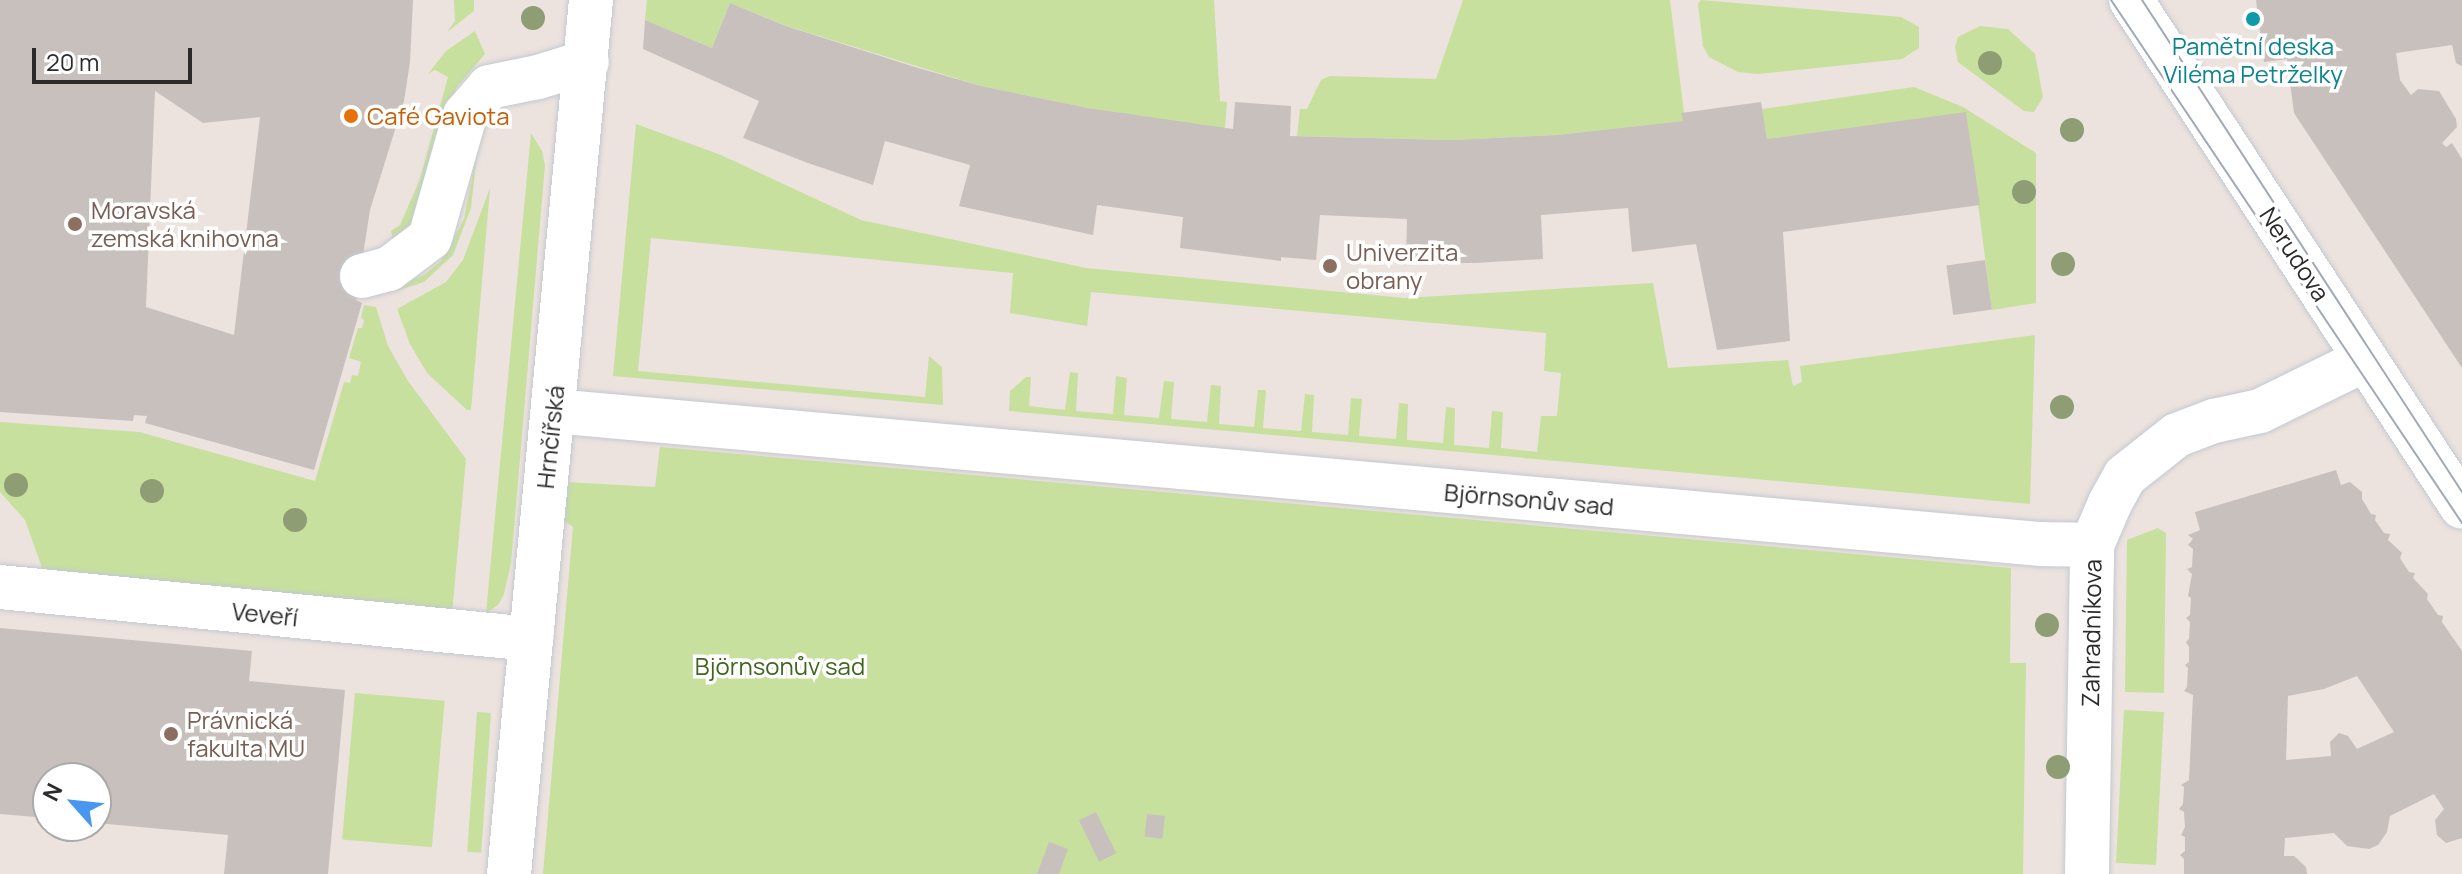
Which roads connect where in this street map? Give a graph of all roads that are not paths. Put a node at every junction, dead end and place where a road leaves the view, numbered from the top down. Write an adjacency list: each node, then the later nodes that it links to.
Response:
1 (591, 0): 3 (street, Hrnčířská)
2 (2131, 0): 5 (street, Nerudova)
3 (587, 62): 4 (street); 6 (street, Hrnčířská)
4 (362, 276)
5 (2364, 360): 7 (street, Nerudova); 8 (street, Zahradníkova)
6 (553, 411): 8 (street, Björnsonův sad); 10 (street, Hrnčířská)
7 (2462, 507)
8 (2092, 545): 12 (street, Zahradníkova)
9 (0, 587): 10 (street, Veveří)
10 (531, 639): 11 (street, Hrnčířská)
11 (509, 874)
12 (2087, 874)

